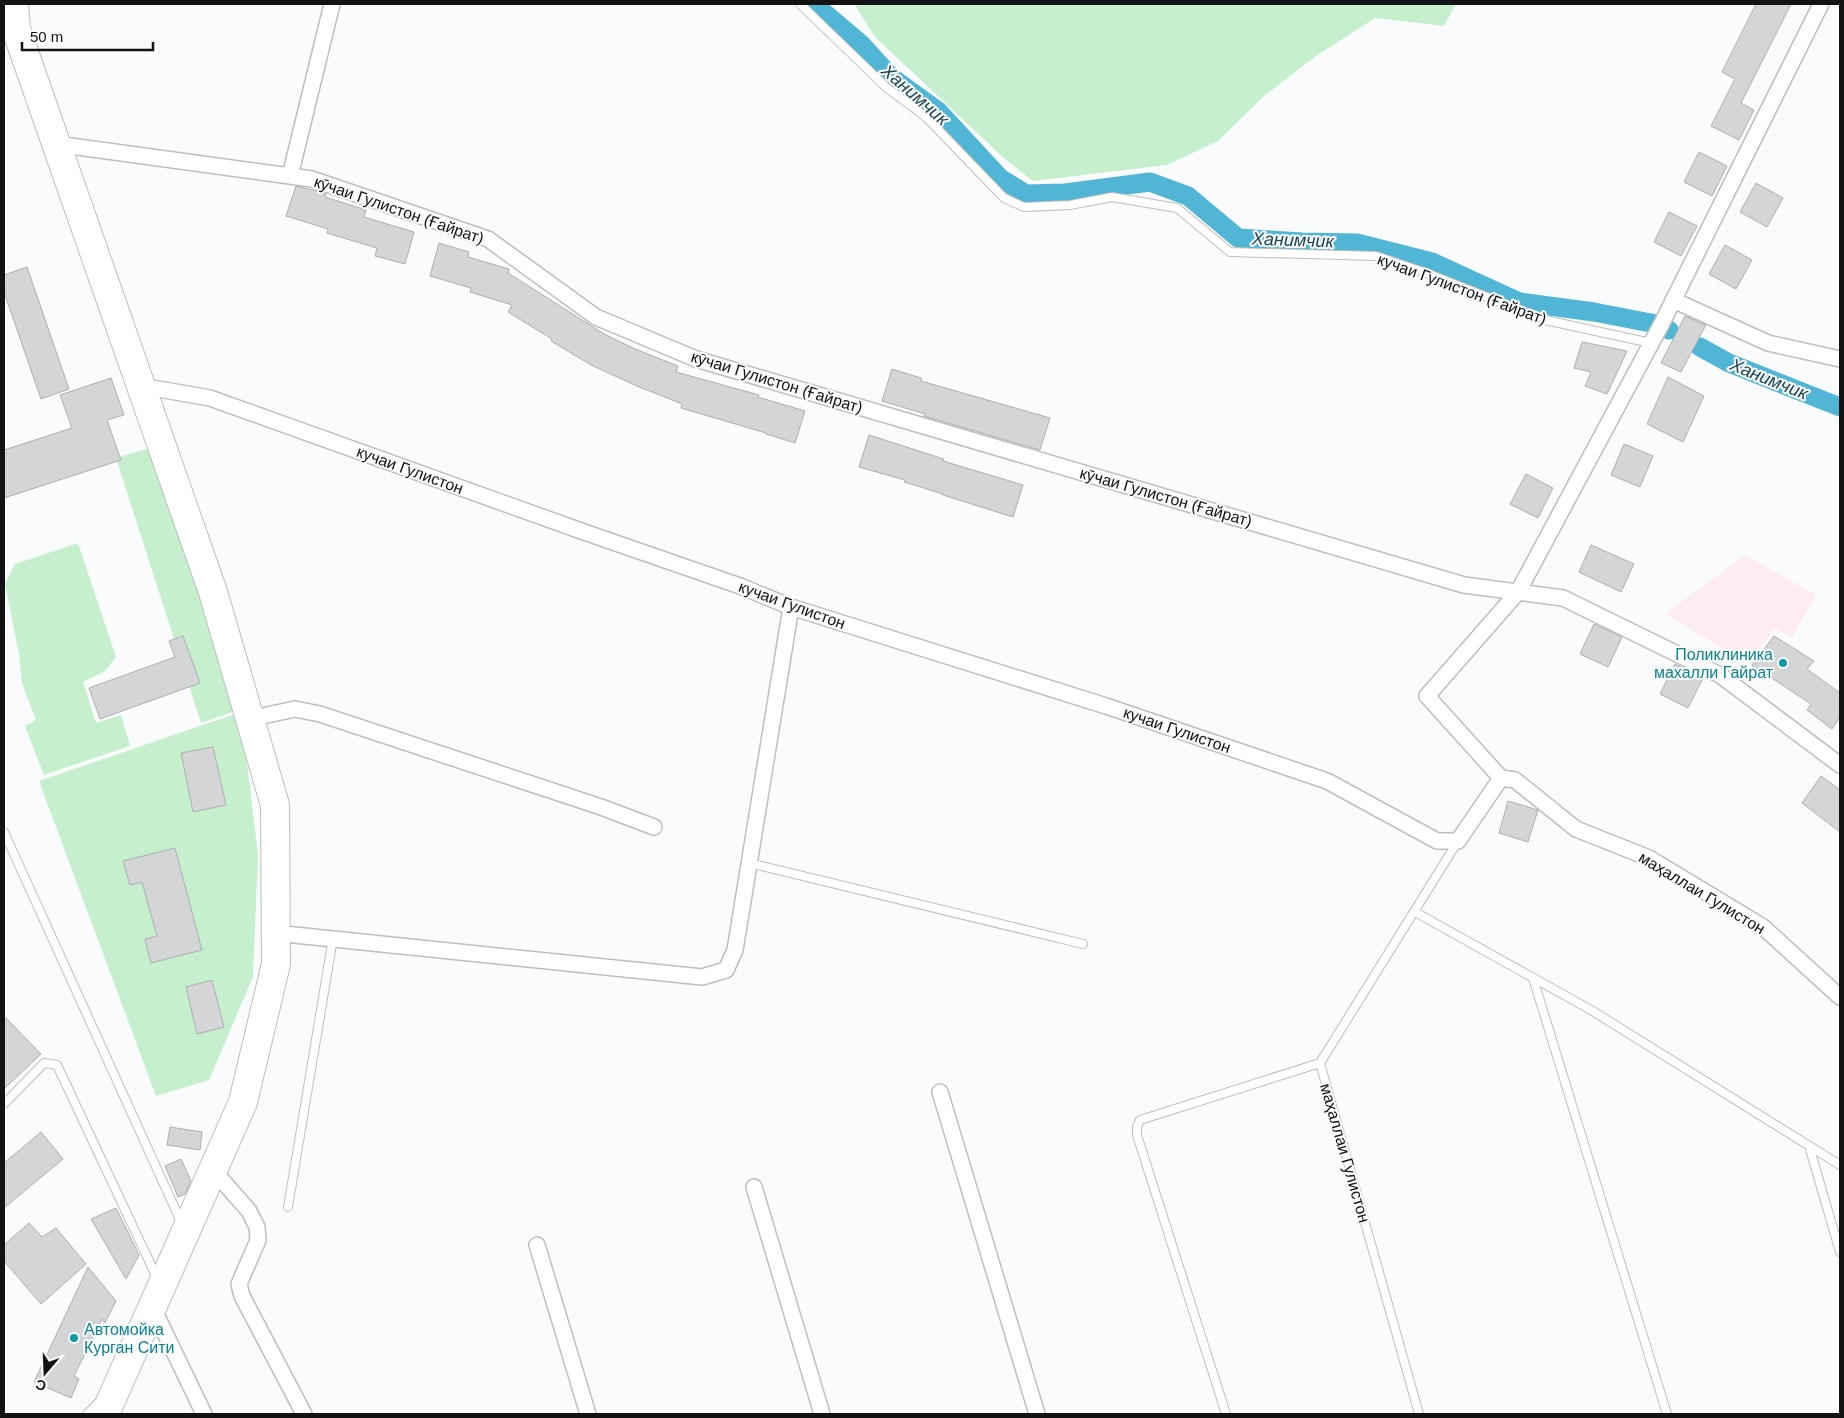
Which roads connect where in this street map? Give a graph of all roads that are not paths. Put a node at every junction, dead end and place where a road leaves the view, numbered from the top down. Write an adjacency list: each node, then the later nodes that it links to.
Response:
1 (14, 4): 5 (highway)
2 (332, 4): 6 (street)
3 (800, 4): 8 (lane, кучаи Гулистон (Ғайрат))
4 (1821, 4): 7 (street)
5 (56, 144): 6 (street, кӯчаи Гулистон (Ғайрат)); 10 (highway)
6 (290, 176): 11 (street, кӯчаи Гулистон (Ғайрат))
7 (1672, 303): 8 (street); 9 (street)
8 (1653, 340): 11 (street)
9 (1840, 359)
10 (141, 386): 12 (street, кучаи Гулистон); 13 (highway)
11 (1518, 592): 14 (street); 15 (street, маҳаллаи Гулистон)
12 (792, 607): 18 (street, кучаи Гулистон); 19 (street)
13 (250, 719): 16 (street); 21 (highway)
14 (1840, 765)
15 (1501, 778): 18 (street, маҳаллаи Гулистон); 25 (street, маҳаллаи Гулистон)
16 (654, 827)
17 (4, 832): 34 (lane)
18 (1458, 841): 20 (lane, маҳаллаи Гулистон)
19 (749, 863): 22 (street); 23 (lane)
20 (1414, 912): 24 (lane); 26 (lane, маҳаллаи Гулистон)
21 (275, 933): 22 (street); 31 (highway)
22 (333, 938): 33 (lane)
23 (1083, 944)
24 (1533, 978): 29 (lane); 48 (lane)
25 (1840, 997)
26 (1320, 1063): 46 (lane); 47 (lane, маҳаллаи Гулистон)
27 (940, 1092): 45 (street)
28 (4, 1104): 37 (lane)
29 (1809, 1146): 30 (lane); 36 (lane)
30 (1840, 1165)
31 (213, 1170): 34 (highway); 42 (street)
32 (754, 1187): 44 (street)
33 (288, 1207)
34 (186, 1233): 37 (highway)
35 (537, 1245): 43 (street)
36 (1840, 1252)
37 (157, 1298): 38 (highway); 41 (street)
38 (120, 1382): 39 (lane); 40 (highway)
39 (87, 1414)
40 (106, 1414)
41 (204, 1414)
42 (304, 1414)
43 (588, 1414)
44 (822, 1414)
45 (1037, 1414)
46 (1226, 1414)
47 (1419, 1414)
48 (1667, 1414)

